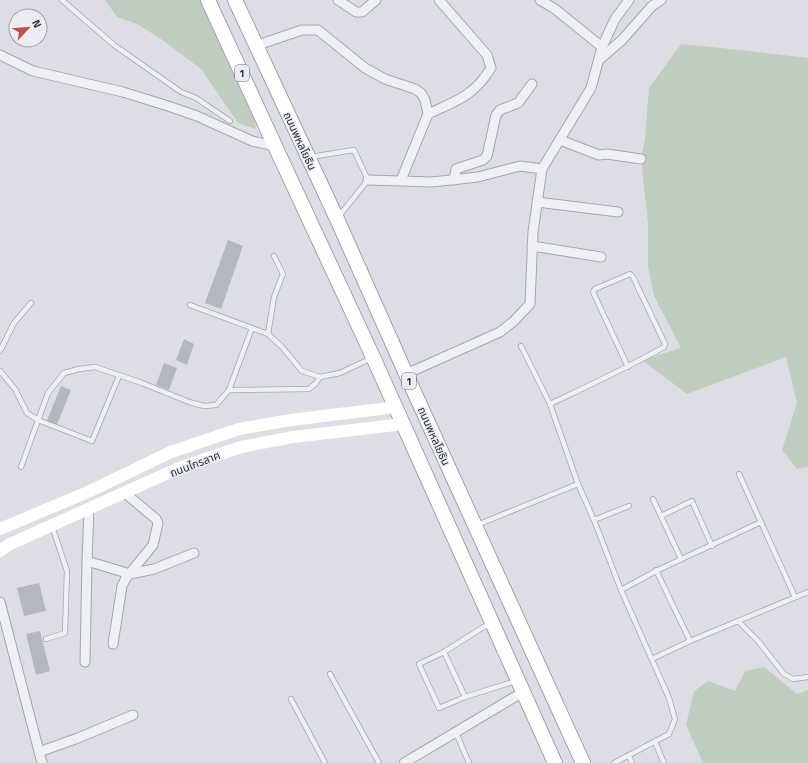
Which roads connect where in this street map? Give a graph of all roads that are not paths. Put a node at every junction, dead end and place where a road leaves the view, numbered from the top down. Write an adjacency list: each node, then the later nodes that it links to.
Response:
1 (62, 0): 18 (lane)
2 (208, 0): 20 (main road, ถนนพหลโยธิน / 1)
3 (235, 0): 12 (main road, ถนนพหลโยธิน / 1)
4 (338, 0): 5 (street)
5 (376, 0)
6 (439, 0): 17 (street)
7 (540, 0): 11 (street)
8 (559, 0): 11 (street)
9 (630, 0): 13 (street)
10 (661, 0): 15 (street)
11 (555, 9): 13 (street)
12 (255, 46): 17 (street); 21 (main road, ถนนพหลโยธิน / 1)
13 (602, 47): 15 (street)
14 (0, 55): 20 (street)
15 (599, 60): 19 (street)
16 (532, 84): 26 (street)
17 (428, 114): 25 (street)
18 (230, 121)
19 (560, 140): 22 (street); 23 (street)
20 (275, 146): 39 (main road, ถนนพหลโยธิน / 1)
21 (308, 157): 24 (lane); 29 (main road, ถนนพหลโยธิน / 1)
22 (641, 159)
23 (542, 169): 26 (street); 27 (street)
24 (368, 180): 25 (street); 29 (lane)
25 (401, 180): 26 (street)
26 (454, 180)
27 (537, 202): 28 (street); 30 (street)
28 (618, 212)
29 (337, 218): 42 (main road, ถนนพหลโยธิน / 1)
30 (532, 246): 32 (street); 42 (street)
31 (274, 256): 36 (lane)
32 (601, 257)
33 (31, 303): 38 (lane)
34 (190, 305): 35 (lane)
35 (252, 328): 36 (lane); 45 (lane)
36 (268, 334): 44 (lane)
37 (521, 346): 46 (lane)
38 (0, 351)
39 (373, 357): 44 (lane); 47 (main road, ถนนพหลโยธิน / 1)
40 (628, 367): 40 (lane); 46 (lane)
41 (0, 371): 48 (lane)
42 (406, 374): 61 (main road, ถนนพหลโยธิน / 1)
43 (119, 376): 45 (lane); 48 (lane); 48 (lane)
44 (320, 378): 45 (lane)
45 (229, 390)
46 (550, 404): 52 (lane)
47 (396, 407): 49 (main road, ถนนพหลโยธิน / 1); 62 (main road, ถนนไกรลาศ)
48 (38, 420): 50 (lane)
49 (404, 424): 53 (main road, ถนนไกรลาศ); 75 (main road, ถนนพหลโยธิน / 1)
50 (21, 467)
51 (739, 474): 59 (lane)
52 (578, 484): 58 (lane); 61 (lane)
53 (125, 493): 56 (main road, ถนนไกรลาศ); 69 (street)
54 (653, 499): 57 (lane)
55 (629, 506): 58 (lane)
56 (90, 509): 60 (main road, ถนนไกรลาศ); 67 (street)
57 (661, 516): 63 (lane); 66 (lane)
58 (594, 520): 70 (lane)
59 (761, 522): 63 (lane); 72 (lane)
60 (52, 526): 64 (main road, ถนนไกรลาศ); 76 (lane)
61 (475, 526): 92 (main road, ถนนพหลโยธิน / 1)
62 (0, 530)
63 (712, 546): 66 (lane)
64 (0, 551)
65 (194, 553): 69 (street)
66 (681, 559): 68 (lane)
67 (87, 561): 69 (street); 81 (street)
68 (656, 570): 70 (lane); 77 (lane)
69 (130, 574): 78 (street)
70 (621, 590): 80 (lane)
71 (808, 592): 72 (lane)
72 (796, 597): 74 (lane)
73 (0, 602): 90 (street)
74 (738, 621): 77 (lane); 83 (lane)
75 (491, 622): 79 (lane); 84 (main road, ถนนพหลโยธิน / 1)
76 (46, 639)
77 (690, 641): 80 (lane)
78 (113, 644)
79 (444, 652): 85 (lane); 85 (lane)
80 (652, 659): 89 (lane)
81 (85, 662)
82 (330, 674): 95 (lane)
83 (808, 676)
84 (520, 687): 85 (lane); 88 (street); 98 (main road, ถนนพหลโยธิน / 1)
85 (465, 697)
86 (291, 699): 94 (lane)
87 (133, 715): 90 (street)
88 (456, 732): 96 (street); 97 (lane)
89 (655, 742): 91 (lane); 101 (lane)
90 (39, 752): 93 (street)
91 (629, 756): 99 (lane); 100 (lane)
92 (580, 759)
93 (42, 763)
94 (326, 763)
95 (379, 763)
96 (404, 763)
97 (469, 763)
98 (555, 763)
99 (614, 763)
100 (632, 763)
101 (664, 763)

